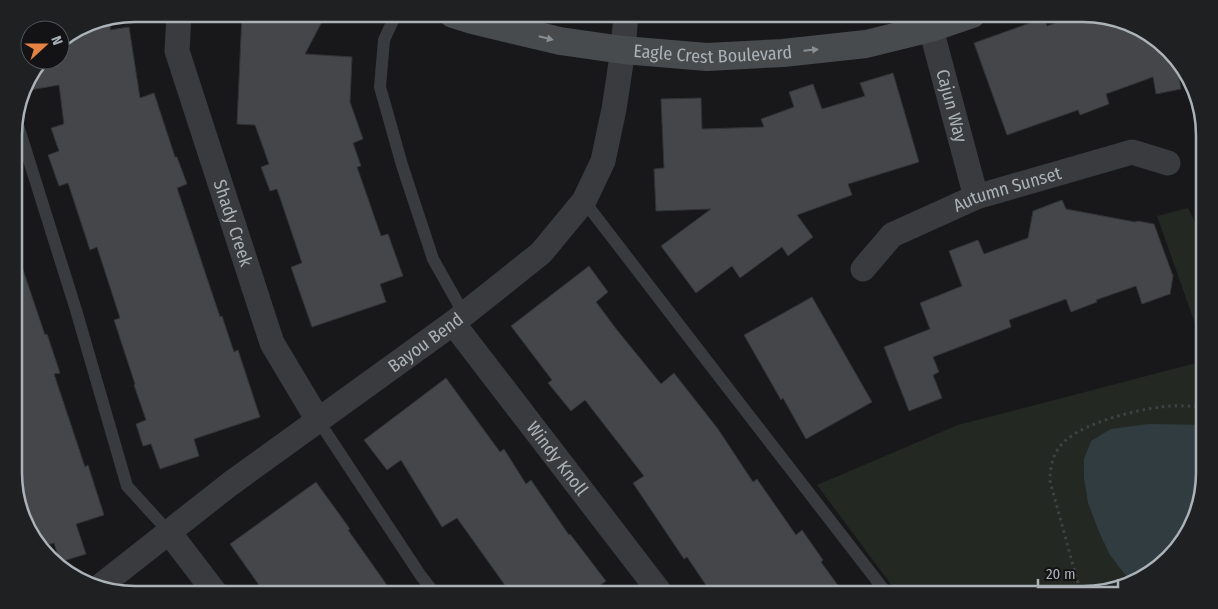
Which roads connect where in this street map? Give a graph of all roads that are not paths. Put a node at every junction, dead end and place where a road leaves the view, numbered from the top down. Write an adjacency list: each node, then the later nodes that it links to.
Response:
1 (625, 22): 7 (street, Bayou Bend)
2 (926, 22): 7 (main road, Eagle Crest Boulevard, one-way to 2)
3 (929, 22): 10 (street, Cajun Way)
4 (179, 23): 14 (street, Shady Creek)
5 (392, 23): 13 (lane)
6 (483, 23): 7 (main road, Eagle Crest Boulevard, one-way to 7)
7 (623, 50): 11 (street, Bayou Bend)
8 (23, 141): 15 (lane)
9 (1168, 163): 10 (street, Autumn Sunset)
10 (976, 197): 12 (street, Autumn Sunset)
11 (584, 201): 13 (street, Bayou Bend); 20 (lane)
12 (863, 269)
13 (458, 319): 14 (street, Bayou Bend); 19 (street, Windy Knoll)
14 (318, 420): 15 (street, Bayou Bend); 18 (lane)
15 (168, 531): 16 (street, Bayou Bend); 17 (street)
16 (104, 583)
17 (210, 586)
18 (429, 586)
19 (655, 586)
20 (881, 586)

